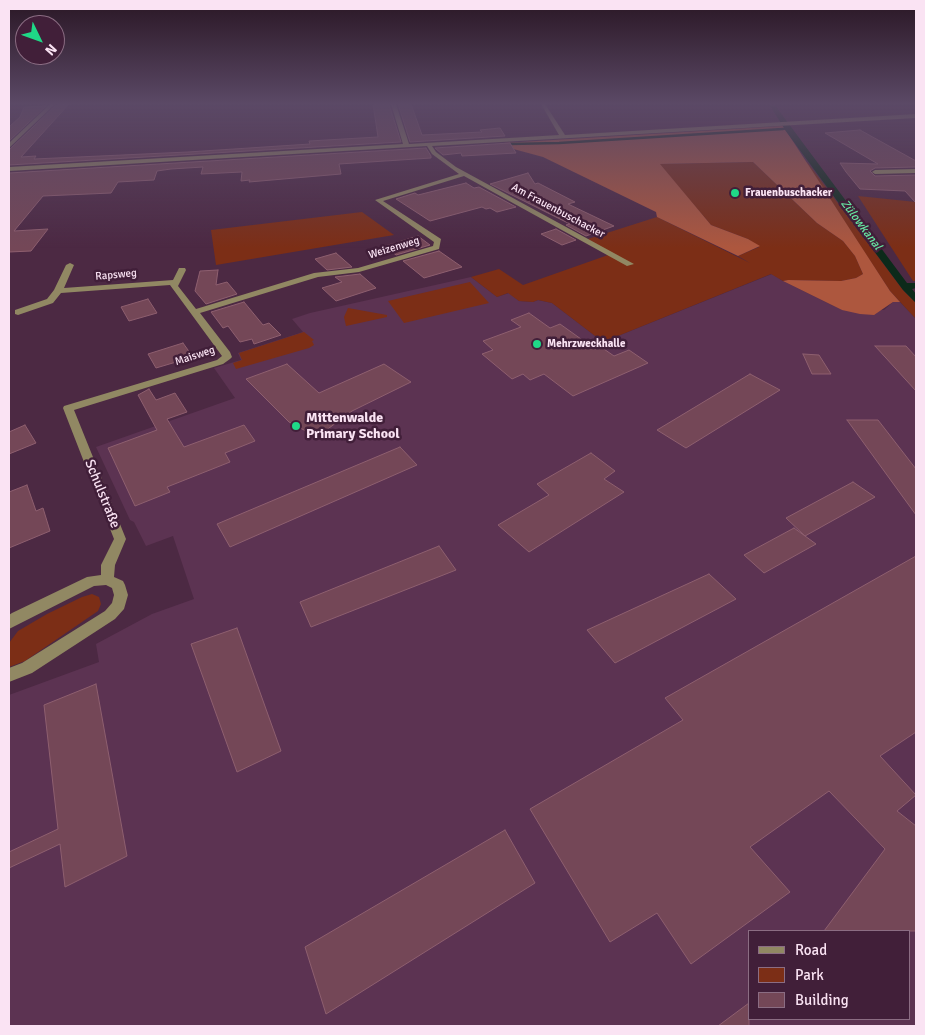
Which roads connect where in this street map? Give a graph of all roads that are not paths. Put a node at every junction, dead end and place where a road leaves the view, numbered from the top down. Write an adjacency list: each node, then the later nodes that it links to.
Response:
1 (285, 152): 3 (street)
2 (434, 152): 6 (street, Am Frauenbuschacker)
3 (9, 169)
4 (916, 171): 5 (street)
5 (875, 172)
6 (466, 174): 7 (street, Am Frauenbuschacker); 13 (street, Weizenweg)
7 (630, 264)
8 (70, 265): 11 (street)
9 (182, 270): 10 (street)
10 (176, 282): 11 (street, Rapsweg); 13 (street, Maisweg)
11 (58, 291): 12 (street, Rapsweg)
12 (18, 312)
13 (194, 312): 14 (street, Maisweg)
14 (68, 408): 15 (street, Schulstraße)
15 (107, 580): 16 (street); 17 (street)
16 (9, 623)
17 (9, 675)

